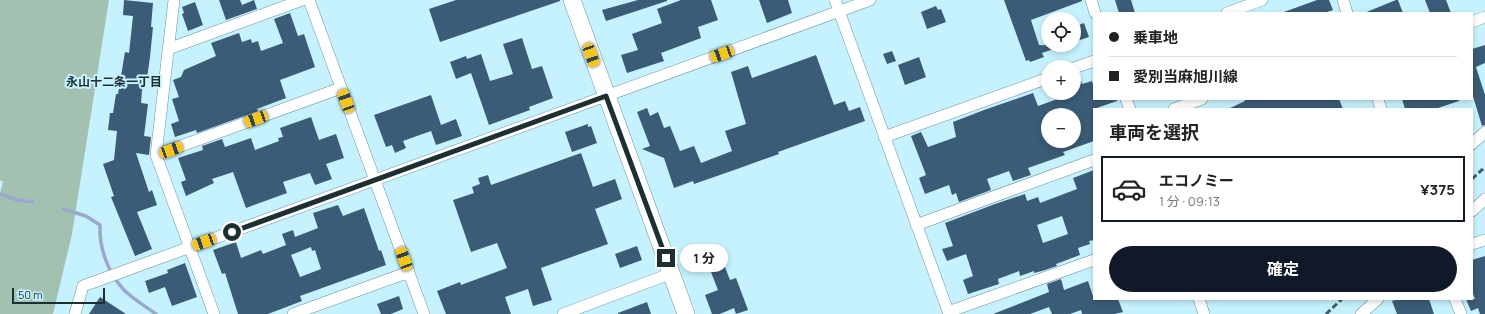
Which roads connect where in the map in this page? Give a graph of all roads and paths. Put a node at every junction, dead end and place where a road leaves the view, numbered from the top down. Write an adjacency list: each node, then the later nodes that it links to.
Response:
1 (174, 0): 16 (street)
2 (302, 0): 16 (street)
3 (309, 0): 20 (street)
4 (572, 0): 21 (main road)
5 (835, 0): 10 (street)
6 (870, 0): 10 (street)
7 (1090, 0): 11 (street)
8 (1262, 0): 12 (street)
9 (1343, 0): 13 (street)
10 (839, 12): 21 (street); 25 (street)
11 (1095, 12)
12 (1230, 12)
13 (1347, 12)
14 (1485, 17): 15 (street)
15 (1473, 22)
16 (168, 49): 27 (street)
17 (1093, 61): 18 (street)
18 (1081, 66)
19 (1041, 81): 25 (street)
20 (341, 88): 27 (street); 29 (street)
21 (606, 96): 29 (street); 38 (main road)
22 (1199, 100): 23 (street)
23 (1177, 108)
24 (1485, 132): 26 (street)
25 (884, 137): 32 (street)
26 (1473, 143)
27 (156, 155): 35 (street)
28 (1093, 160): 32 (street)
29 (375, 180): 35 (street); 37 (street)
30 (1485, 200): 31 (street)
31 (1473, 211)
32 (916, 225): 42 (street)
33 (1485, 240): 34 (street)
34 (1473, 244)
35 (190, 248): 43 (street); 44 (street)
36 (1093, 260): 42 (street)
37 (409, 272): 45 (street); 46 (street)
38 (672, 273): 47 (street); 48 (main road)
39 (1199, 300): 49 (street)
40 (1377, 300): 50 (street)
41 (1455, 300): 51 (street)
42 (948, 313)
43 (75, 314)
44 (214, 314)
45 (292, 314)
46 (424, 314)
47 (563, 314)
48 (686, 314)
49 (1204, 314)
50 (1361, 314)
51 (1461, 314)

